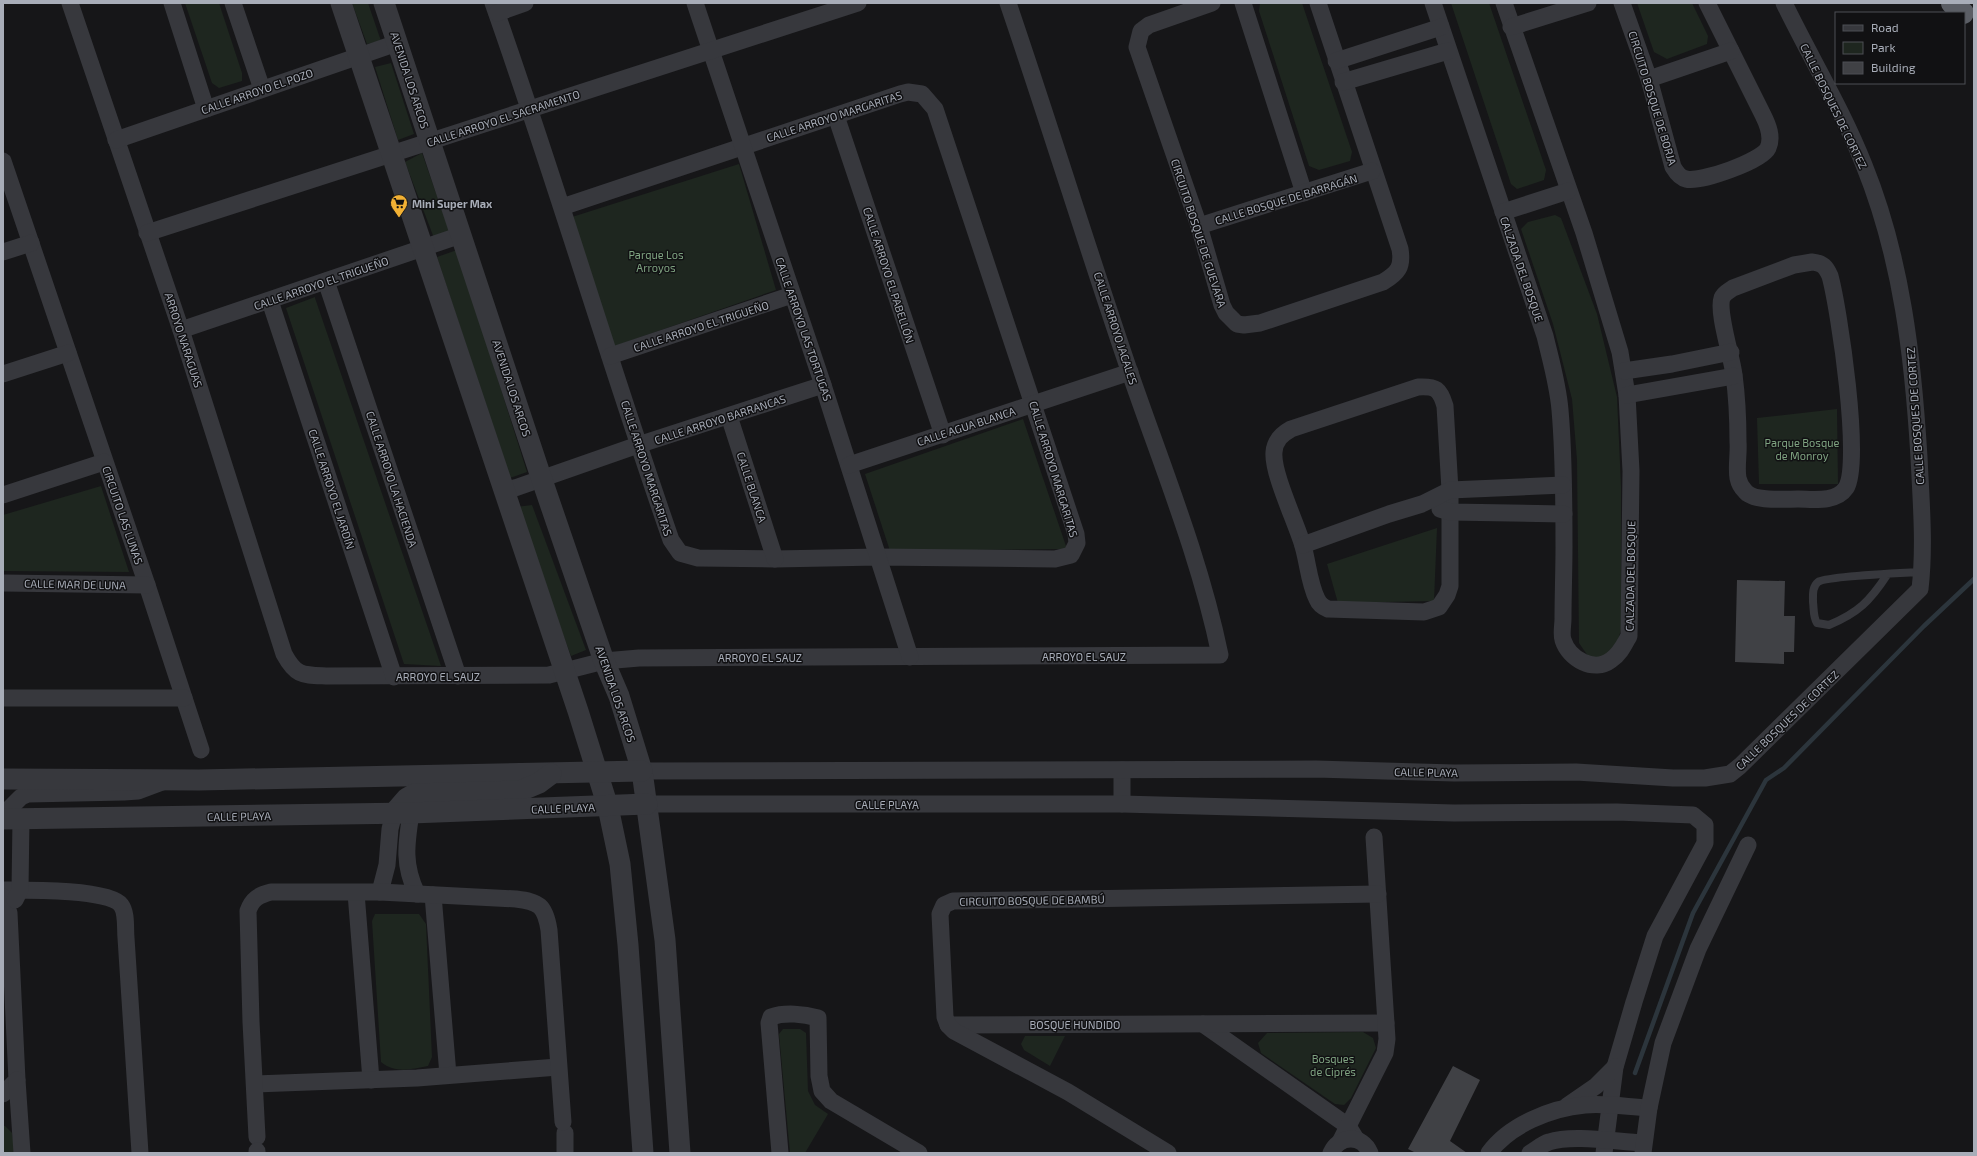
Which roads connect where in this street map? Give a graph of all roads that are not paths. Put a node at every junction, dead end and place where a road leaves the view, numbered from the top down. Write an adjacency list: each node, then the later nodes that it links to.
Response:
1 (70, 3): 38 (street, ARROYO NARAGUAS)
2 (172, 3): 35 (street)
3 (233, 3): 34 (street)
4 (341, 3): 30 (street)
5 (384, 3): 26 (street, AVENIDA LOS ARCOS)
6 (525, 3): 20 (street)
7 (695, 3): 28 (street, CALLE ARROYO LAS TORTUGAS)
8 (858, 3): 28 (street, CALLE ARROYO EL SACRAMENTO)
9 (1008, 3): 62 (street, CALLE ARROYO JACALES)
10 (1212, 3): 48 (street, CIRCUITO BOSQUE DE GUEVARA)
11 (1243, 3): 45 (street)
12 (1318, 3): 31 (street, CIRCUITO BOSQUE DE GUEVARA)
13 (1433, 3): 24 (street, CALZADA DEL BOSQUE)
14 (1588, 3): 25 (street)
15 (1622, 3): 32 (street, CIRCUITO BOSQUE DE BORJA)
16 (1707, 3): 27 (street, CIRCUITO BOSQUE DE BORJA)
17 (1784, 3): 84 (street, CALLE BOSQUES DE CORTEZ)
18 (1952, 3): 21 (highway)
19 (1506, 4): 25 (street, CALZADA DEL BOSQUE)
20 (495, 8): 36 (street, CALLE ARROYO MARGARITAS)
21 (1962, 12)
22 (1965, 15): 23 (highway)
23 (1974, 23)
24 (1441, 27): 29 (street, CALZADA DEL BOSQUE); 31 (street)
25 (1511, 27): 44 (street, CALZADA DEL BOSQUE)
26 (397, 43): 30 (street, CALLE ARROYO EL POZO); 39 (street, AVENIDA LOS ARCOS)
27 (1731, 50): 32 (street); 32 (street, CIRCUITO BOSQUE DE BORJA)
28 (711, 51): 36 (street, CALLE ARROYO EL SACRAMENTO); 40 (street, CALLE ARROYO LAS TORTUGAS)
29 (1448, 51): 33 (street); 47 (street, CALZADA DEL BOSQUE)
30 (359, 56): 34 (street, CALLE ARROYO EL POZO); 41 (street)
31 (1336, 61): 33 (street, CIRCUITO BOSQUE DE GUEVARA)
32 (1649, 79)
33 (1343, 82): 43 (street, CIRCUITO BOSQUE DE GUEVARA)
34 (262, 89): 35 (street, CALLE ARROYO EL POZO)
35 (206, 109): 38 (street, CALLE ARROYO EL POZO)
36 (529, 109): 39 (street, CALLE ARROYO EL SACRAMENTO); 46 (street, CALLE ARROYO MARGARITAS)
37 (836, 116): 40 (street, CALLE ARROYO MARGARITAS); 67 (street, CALLE ARROYO MARGARITAS); 69 (street, CALLE ARROYO EL PABELLÓN)
38 (116, 140): 49 (street, ARROYO NARAGUAS)
39 (430, 142): 41 (street, CALLE ARROYO EL SACRAMENTO); 50 (street, AVENIDA LOS ARCOS)
40 (744, 146): 46 (street, CALLE ARROYO MARGARITAS); 55 (street, CALLE ARROYO LAS TORTUGAS)
41 (392, 155): 49 (street, CALLE ARROYO EL SACRAMENTO); 52 (street)
42 (3, 161): 51 (street, CIRCUITO LAS LUNAS)
43 (1372, 171): 45 (street, CALLE BOSQUE DE BARRAGÁN); 48 (street, CIRCUITO BOSQUE DE GUEVARA)
44 (1568, 191): 47 (street); 61 (street, CALZADA DEL BOSQUE)
45 (1304, 193): 48 (street, CALLE BOSQUE DE BARRAGÁN)
46 (562, 207): 60 (street, CALLE ARROYO MARGARITAS)
47 (1503, 212): 74 (street, CALZADA DEL BOSQUE)
48 (1199, 226)
49 (147, 233): 57 (street, ARROYO NARAGUAS)
50 (461, 235): 52 (street, CALLE ARROYO EL TRIGUEÑO); 73 (street, AVENIDA LOS ARCOS)
51 (31, 243): 53 (street); 59 (street, CIRCUITO LAS LUNAS)
52 (423, 249): 54 (street, CALLE ARROYO EL TRIGUEÑO); 75 (street)
53 (3, 252)
54 (326, 281): 56 (street, CALLE ARROYO EL TRIGUEÑO); 93 (street, CALLE ARROYO LA HACIENDA)
55 (792, 295): 60 (street, CALLE ARROYO EL TRIGUEÑO); 65 (street, CALLE ARROYO LAS TORTUGAS)
56 (270, 301): 57 (street, CALLE ARROYO EL TRIGUEÑO); 94 (street, CALLE ARROYO EL JARDÍN)
57 (181, 330): 92 (street, ARROYO NARAGUAS)
58 (1731, 352): 61 (street); 64 (street); 64 (street)
59 (68, 353): 63 (street); 71 (street, CIRCUITO LAS LUNAS)
60 (610, 356): 70 (street, CALLE ARROYO MARGARITAS)
61 (1624, 371): 66 (street, CALZADA DEL BOSQUE)
62 (1130, 372): 67 (street, CALLE AGUA BLANCA); 88 (street, CALLE ARROYO JACALES)
63 (3, 374)
64 (1734, 376): 66 (street)
65 (823, 385): 68 (street, CALLE ARROYO BARRANCAS); 72 (street, CALLE ARROYO LAS TORTUGAS)
66 (1627, 395): 80 (street, CALZADA DEL BOSQUE)
67 (1034, 404): 69 (street, CALLE AGUA BLANCA); 82 (street, CALLE ARROYO MARGARITAS)
68 (729, 416): 70 (street, CALLE ARROYO BARRANCAS); 83 (street, CALLE BLANCA)
69 (943, 435): 72 (street, CALLE AGUA BLANCA)
70 (638, 445): 73 (street, CALLE ARROYO BARRANCAS); 83 (street, CALLE ARROYO MARGARITAS)
71 (104, 462): 77 (street); 87 (street, CIRCUITO LAS LUNAS)
72 (848, 465): 82 (street, CALLE ARROYO LAS TORTUGAS)
73 (542, 478): 75 (street, CALLE ARROYO BARRANCAS); 90 (street, AVENIDA LOS ARCOS)
74 (1563, 486): 76 (street); 80 (street, CALZADA DEL BOSQUE)
75 (503, 490): 91 (street)
76 (1450, 490): 78 (street); 79 (street); 81 (street)
77 (3, 494)
78 (1422, 504): 79 (street); 81 (street)
79 (1450, 512): 80 (street); 81 (street)
80 (1564, 514)
81 (1303, 545)
82 (878, 557): 83 (street, CALLE ARROYO MARGARITAS); 89 (street, CALLE ARROYO LAS TORTUGAS)
83 (775, 559)
84 (1922, 572): 85 (lane); 102 (street, CALLE BOSQUES DE CORTEZ)
85 (1887, 575): 85 (lane)
86 (3, 583): 87 (street, CALLE MAR DE LUNA)
87 (147, 585): 96 (street, CIRCUITO LAS LUNAS)
88 (1220, 655): 89 (street, ARROYO EL SAUZ)
89 (910, 656): 90 (street, ARROYO EL SAUZ)
90 (604, 661): 91 (street, ARROYO EL SAUZ); 100 (street, AVENIDA LOS ARCOS)
91 (564, 673): 93 (street, ARROYO EL SAUZ); 99 (street)
92 (302, 674): 94 (street, ARROYO EL SAUZ)
93 (458, 676): 94 (street, ARROYO EL SAUZ)
94 (394, 677)
95 (3, 698): 96 (street)
96 (184, 698): 97 (street, CIRCUITO LAS LUNAS)
97 (201, 750)
98 (1122, 770): 100 (street, CALLE PLAYA); 102 (street, CALLE PLAYA); 106 (street)
99 (597, 771): 100 (street, CALLE PLAYA); 101 (street, CALLE PLAYA); 107 (street)
100 (642, 771): 105 (street, AVENIDA LOS ARCOS)
101 (552, 774): 104 (street, CALLE PLAYA); 108 (street)
102 (1730, 774)
103 (3, 779): 104 (street, CALLE PLAYA)
104 (166, 780): 109 (street)
105 (647, 804): 106 (street, CALLE PLAYA); 107 (street, CALLE PLAYA); 143 (street, AVENIDA LOS ARCOS)
106 (1122, 804): 124 (street, CALLE PLAYA)
107 (608, 807): 108 (street, CALLE PLAYA); 142 (street)
108 (402, 813): 109 (street, CALLE PLAYA); 113 (street); 115 (street)
109 (9, 818): 112 (street)
110 (1374, 837): 116 (street)
111 (1748, 845): 131 (street)
112 (11, 890): 118 (street); 140 (street)
113 (380, 892): 114 (street); 115 (street)
114 (356, 893): 127 (street); 128 (street)
115 (425, 894): 123 (street); 125 (street)
116 (1378, 894): 120 (street); 122 (street, CIRCUITO BOSQUE DE BAMBÚ)
117 (3, 898): 118 (street)
118 (9, 913): 119 (street)
119 (8, 1009): 126 (street)
120 (1386, 1023): 121 (street, BOSQUE HUNDIDO); 134 (street)
121 (1203, 1024): 122 (street, BOSQUE HUNDIDO); 134 (street)
122 (948, 1025): 146 (street)
123 (558, 1067): 125 (street); 141 (street)
124 (1614, 1067): 130 (street); 132 (street)
125 (448, 1075): 127 (street)
126 (17, 1080): 129 (street); 139 (street)
127 (371, 1080): 128 (street)
128 (255, 1084): 136 (street)
129 (3, 1094)
130 (1610, 1106): 131 (street); 132 (street); 137 (street)
131 (1649, 1108): 138 (street)
132 (1563, 1109): 133 (street)
133 (1514, 1129): 148 (street); 149 (street)
134 (1344, 1140): 147 (street)
135 (1565, 1140): 137 (street); 149 (street); 150 (street)
136 (257, 1147)
137 (1605, 1147): 138 (street)
138 (1643, 1148)
139 (22, 1153)
140 (140, 1153)
141 (565, 1153)
142 (643, 1153)
143 (680, 1153)
144 (780, 1153): 145 (street)
145 (919, 1153)
146 (1168, 1153)
147 (1370, 1153)
148 (1489, 1153)
149 (1530, 1153)
150 (1586, 1153)

